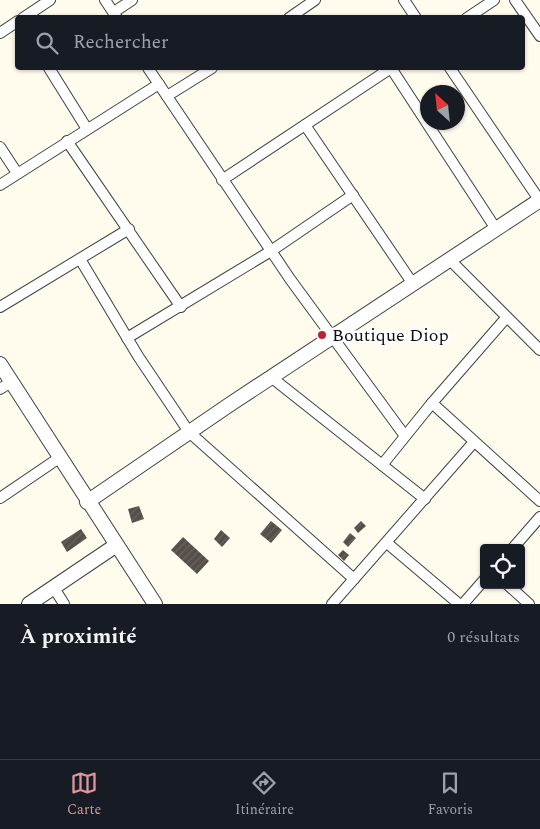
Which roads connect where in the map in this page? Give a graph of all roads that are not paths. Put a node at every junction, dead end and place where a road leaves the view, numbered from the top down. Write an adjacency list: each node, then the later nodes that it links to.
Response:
1 (50, 0): 8 (street)
2 (105, 0): 9 (street)
3 (132, 0): 9 (street)
4 (315, 0): 10 (street)
5 (404, 0): 11 (street)
6 (494, 0): 12 (street)
7 (515, 0): 15 (street)
8 (28, 15)
9 (115, 15)
10 (292, 15)
11 (414, 15)
12 (472, 15)
13 (15, 23): 14 (street)
14 (0, 33)
15 (540, 36)
16 (50, 70): 25 (street)
17 (149, 70): 22 (street)
18 (209, 70): 23 (street)
19 (388, 70): 24 (street)
20 (392, 70): 34 (street)
21 (451, 70): 32 (street)
22 (159, 84): 23 (street); 25 (street)
23 (167, 96): 29 (street)
24 (305, 125): 29 (street); 31 (street)
25 (87, 129): 26 (street)
26 (67, 141): 28 (street); 33 (street)
27 (0, 147): 28 (street)
28 (17, 174): 30 (street)
29 (222, 180): 35 (street)
30 (0, 185)
31 (353, 195): 35 (street); 38 (street)
32 (540, 201): 34 (street)
33 (129, 229): 36 (street); 40 (street)
34 (496, 229): 37 (street)
35 (271, 251): 40 (street); 43 (street)
36 (80, 259): 39 (street); 42 (street)
37 (450, 260): 38 (street); 41 (street)
38 (413, 284): 43 (street)
39 (0, 307)
40 (181, 307): 42 (street)
41 (506, 318): 44 (street); 48 (street)
42 (127, 338): 49 (street)
43 (333, 338): 46 (street); 50 (street)
44 (540, 350)
45 (0, 364): 47 (street)
46 (271, 377): 49 (street); 53 (street)
47 (5, 385): 52 (street)
48 (432, 403): 50 (street); 51 (street)
49 (189, 432): 57 (street); 62 (street)
50 (405, 436): 53 (street)
51 (474, 442): 55 (street); 56 (street)
52 (59, 458): 54 (street); 57 (street)
53 (382, 465): 55 (street)
54 (0, 498)
55 (424, 499): 59 (street)
56 (540, 501)
57 (87, 502): 61 (street)
58 (540, 517): 60 (street)
59 (387, 543): 62 (street); 70 (street)
60 (516, 544)
61 (115, 546): 64 (street); 68 (street)
62 (354, 579): 69 (street)
63 (480, 585): 71 (street)
64 (54, 588): 66 (street); 67 (street)
65 (512, 589): 72 (street)
66 (29, 604)
67 (64, 604)
68 (155, 604)
69 (332, 604)
70 (458, 604)
71 (463, 604)
72 (529, 604)

